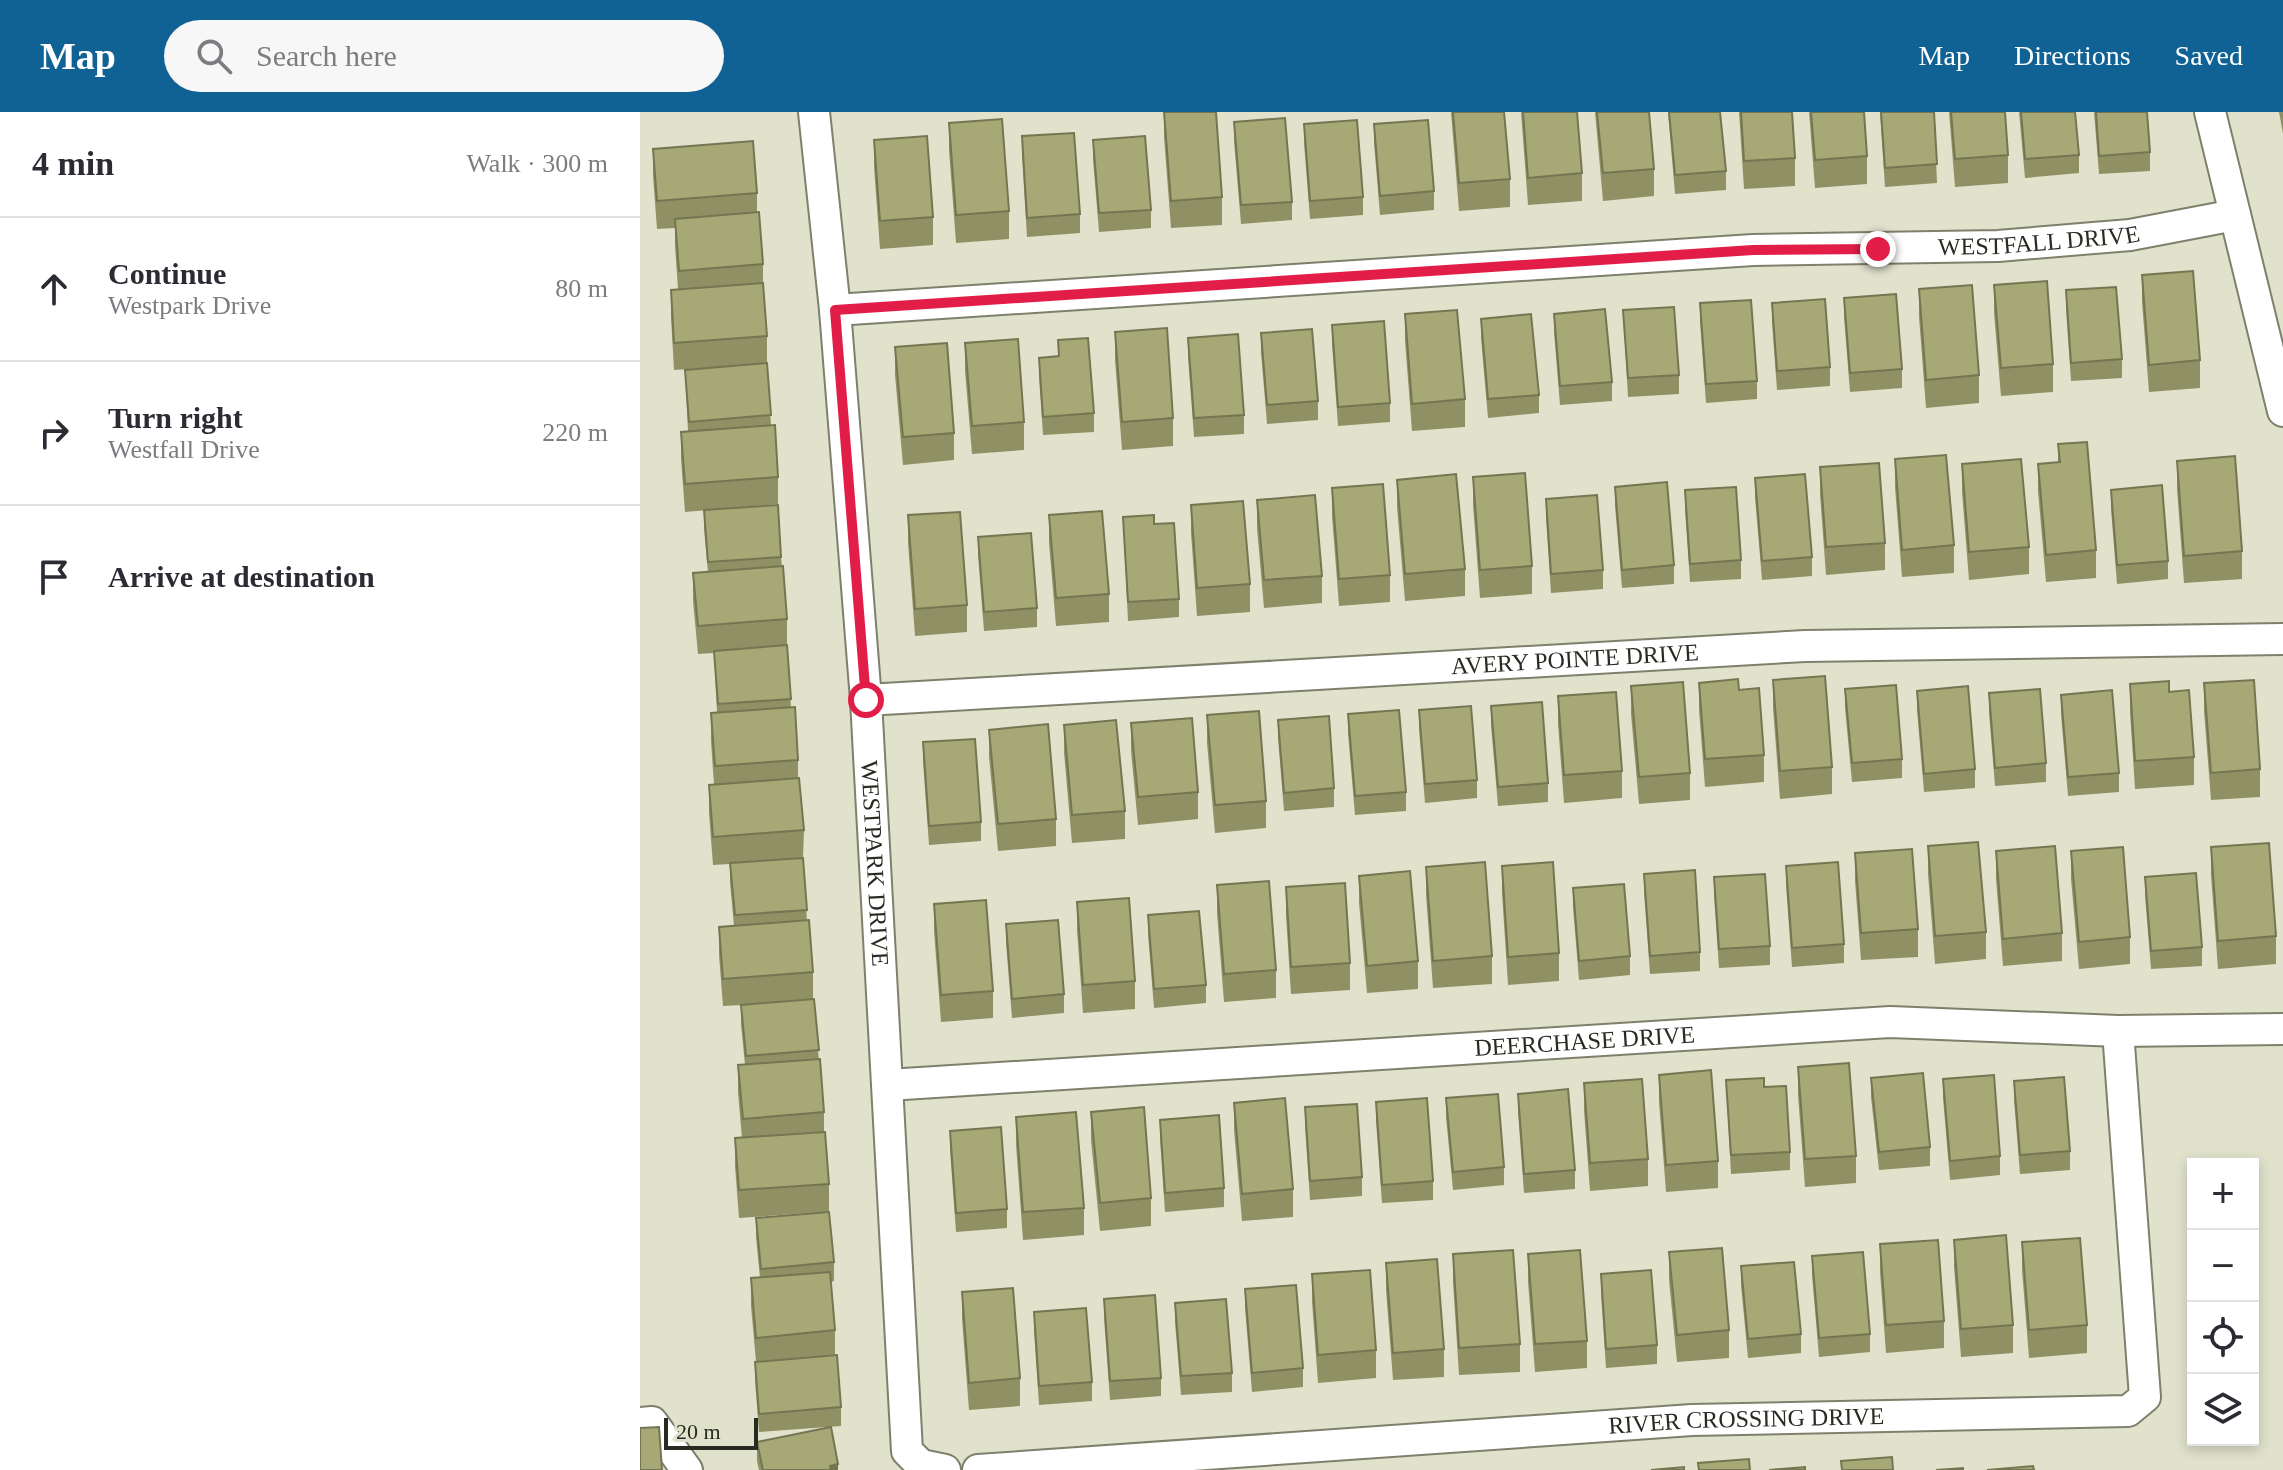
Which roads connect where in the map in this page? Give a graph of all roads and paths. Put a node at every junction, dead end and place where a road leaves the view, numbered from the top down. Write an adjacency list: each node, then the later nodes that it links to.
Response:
1 (814, 112): 4 (street, WESTPARK DRIVE)
2 (2210, 112): 3 (street)
3 (2235, 215): 4 (street, WESTFALL DRIVE); 5 (street)
4 (835, 310): 7 (street, WESTPARK DRIVE)
5 (2283, 411)
6 (2283, 639): 7 (street, AVERY POINTE DRIVE)
7 (866, 700): 10 (street, WESTPARK DRIVE)
8 (2283, 1029): 9 (street, DEERCHASE DRIVE)
9 (2118, 1031): 10 (street, DEERCHASE DRIVE); 14 (street, RIVER CROSSING DRIVE)
10 (888, 1085): 12 (street, WESTPARK DRIVE)
11 (640, 1423): 13 (street)
12 (933, 1467)
13 (687, 1470)
14 (978, 1470)

